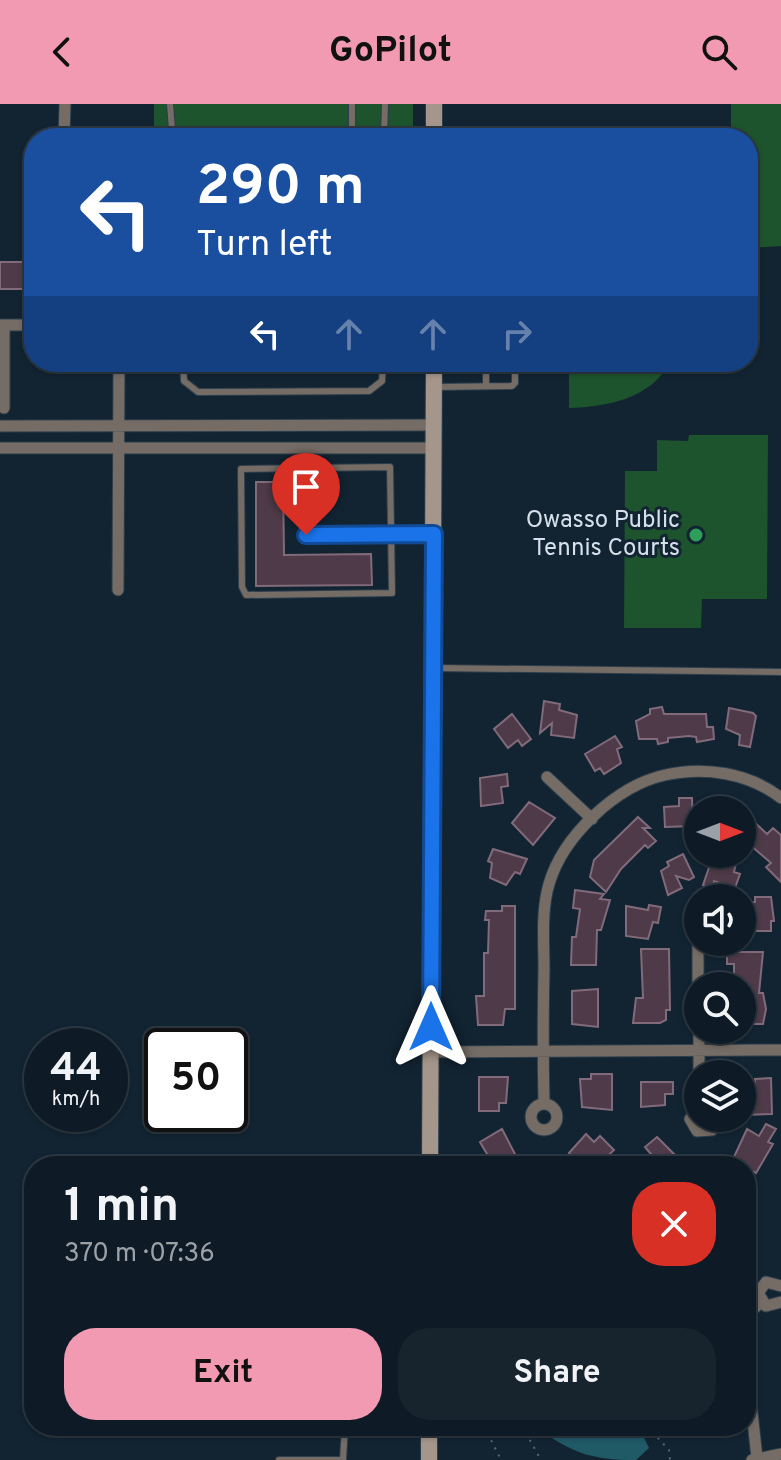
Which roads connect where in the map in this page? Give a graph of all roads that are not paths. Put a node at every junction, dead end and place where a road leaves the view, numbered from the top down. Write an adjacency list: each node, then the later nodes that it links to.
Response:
1 (65, 104): 6 (street)
2 (170, 104): 7 (lane)
3 (352, 104): 8 (lane)
4 (385, 104): 9 (lane)
5 (434, 104): 10 (main road)
6 (64, 128)
7 (172, 128)
8 (352, 128)
9 (384, 128)
10 (434, 128)
11 (2, 325): 12 (street); 21 (street)
12 (24, 325)
13 (119, 372): 24 (street)
14 (184, 372): 15 (lane)
15 (382, 372)
16 (434, 372): 20 (main road)
17 (486, 372): 19 (lane)
18 (515, 372): 19 (lane)
19 (486, 386): 20 (lane)
20 (434, 387): 22 (main road)
21 (4, 408)
22 (434, 425): 24 (street); 26 (main road)
23 (0, 426): 24 (street)
24 (119, 426): 27 (street)
25 (0, 448): 27 (street)
26 (434, 448): 27 (street); 29 (main road)
27 (119, 449): 31 (street)
28 (304, 468): 30 (lane); 30 (lane); 30 (lane)
29 (434, 534): 30 (lane); 32 (main road)
30 (392, 535)
31 (118, 590)
32 (434, 668): 33 (lane); 40 (main road)
33 (781, 672)
34 (547, 777): 36 (street)
35 (781, 798): 36 (street)
36 (592, 819): 39 (street)
37 (699, 1044): 41 (street)
38 (781, 1050): 41 (street)
39 (543, 1051): 40 (street); 41 (street); 43 (street)
40 (431, 1052): 44 (main road)
41 (699, 1052): 42 (street)
42 (699, 1060)
43 (544, 1104)
44 (430, 1156)
45 (781, 1286): 46 (street)
46 (761, 1302): 47 (street); 48 (street)
47 (781, 1302)
48 (756, 1307)
49 (344, 1436): 55 (lane)
50 (429, 1436): 56 (main road)
51 (752, 1436): 53 (street)
52 (781, 1454): 53 (street)
53 (754, 1459)
54 (279, 1460): 55 (lane)
55 (343, 1460)
56 (429, 1460)

